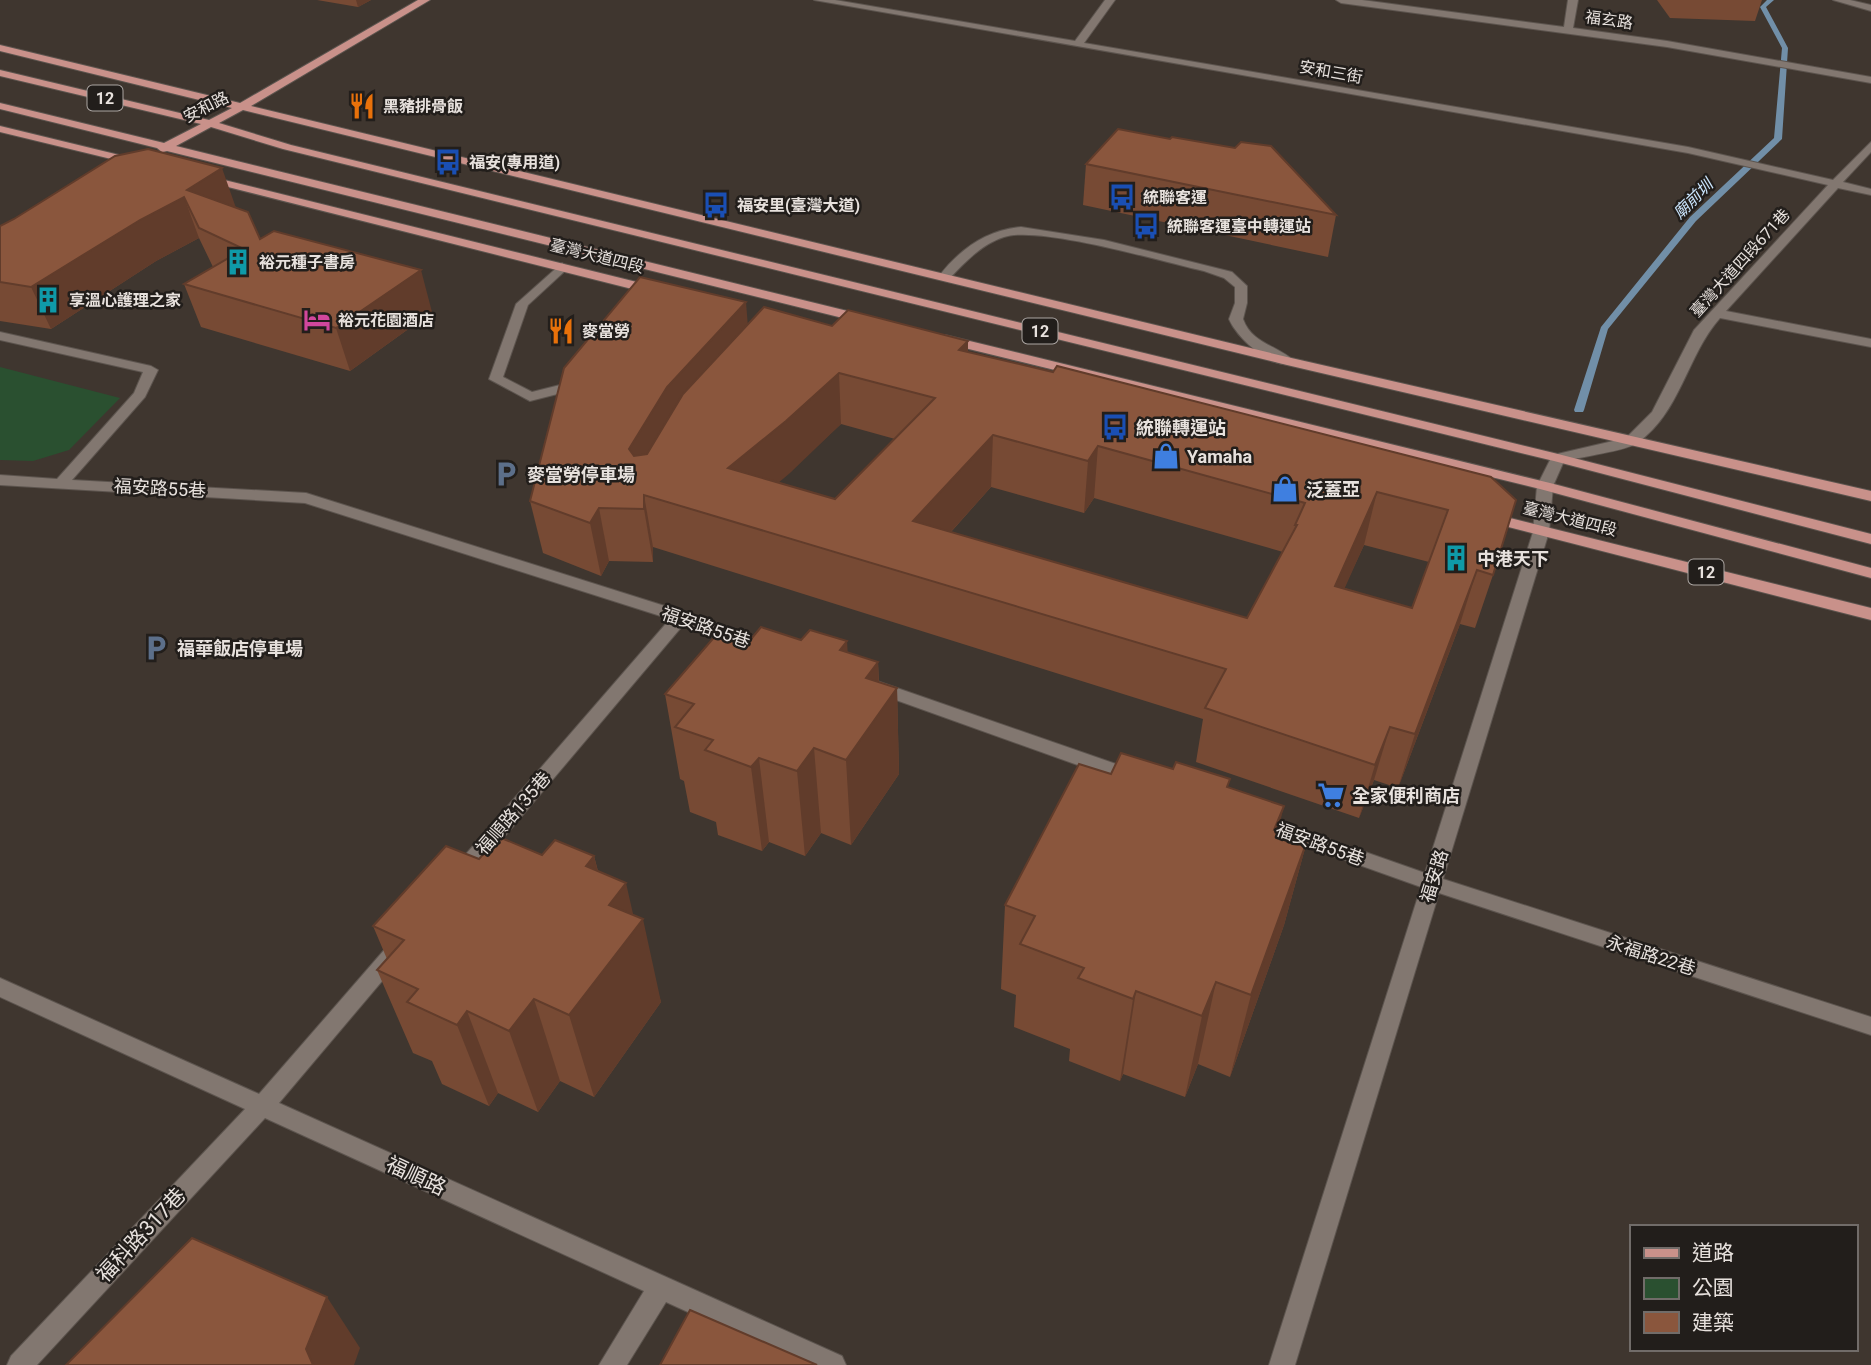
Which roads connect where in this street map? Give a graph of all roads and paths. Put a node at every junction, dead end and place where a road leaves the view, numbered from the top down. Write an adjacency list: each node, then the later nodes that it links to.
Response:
1 (425, 0): 14 (main road, 安和路)
2 (819, 0): 9 (street, 安和三街)
3 (1110, 0): 9 (street)
4 (1341, 0): 8 (street, 福玄路)
5 (1573, 0): 8 (street)
6 (1838, 0): 7 (street)
7 (1871, 8)
8 (1568, 30): 12 (street, 福玄路)
9 (1078, 44): 20 (street, 安和三街)
10 (0, 48): 14 (main road)
11 (0, 73): 15 (main road, 臺灣大道四段 / 12)
12 (1871, 80)
13 (0, 106): 18 (main road, 臺灣大道四段 / 12)
14 (243, 106): 15 (main road, 安和路); 23 (main road, 12)
15 (209, 123): 18 (main road, 安和路); 35 (main road, 臺灣大道四段 / 12)
16 (0, 129): 18 (main road, 安和路)
17 (1871, 145): 20 (street, 臺灣大道四段671巷)
18 (165, 147): 28 (main road, 臺灣大道四段 / 12)
19 (193, 175): 22 (main road, 臺灣大道四段)
20 (1837, 182): 21 (street); 27 (street, 臺灣大道四段671巷)
21 (1871, 192)
22 (562, 267): 24 (main road, 臺灣大道四段); 33 (street)
23 (945, 276): 32 (main road, 12); 32 (street)
24 (641, 287): 25 (main road, 臺灣大道四段); 26 (street)
25 (666, 294)
26 (633, 304)
27 (1720, 314): 31 (street); 34 (street, 臺灣大道四段671巷)
28 (882, 323)
29 (0, 336): 37 (street)
30 (936, 337): 38 (main road, 臺灣大道四段 / 12)
31 (1871, 343)
32 (1287, 361): 34 (main road, 12)
33 (592, 375)
34 (1631, 441): 35 (street); 39 (main road, 12)
35 (1558, 458): 38 (street, 福安路); 42 (main road, 臺灣大道四段 / 12)
36 (0, 480): 37 (street, 福安路55巷)
37 (62, 482): 45 (street, 福安路55巷)
38 (1545, 486): 41 (street, 福安路); 43 (main road, 臺灣大道四段 / 12)
39 (1871, 496)
40 (1474, 514): 41 (main road, 臺灣大道四段 / 12)
41 (1541, 532): 44 (main road, 臺灣大道四段 / 12); 50 (street, 福安路)
42 (1871, 539)
43 (1871, 573)
44 (1871, 614)
45 (681, 617): 46 (street, 福安路55巷); 51 (street, 福順路135巷)
46 (785, 654)
47 (863, 682): 48 (street)
48 (1149, 783)
49 (1240, 816): 50 (street, 福安路55巷)
50 (1431, 883): 54 (street, 永福路22巷); 60 (street, 福安路)
51 (444, 893)
52 (408, 936): 55 (street)
53 (0, 987): 55 (street, 福順路)
54 (1871, 1026)
55 (263, 1105): 56 (street, 福順路); 57 (street, 福科路317巷)
56 (660, 1287): 58 (street); 59 (street, 福順路)
57 (20, 1365)
58 (611, 1365)
59 (832, 1365)
60 (1282, 1365)

